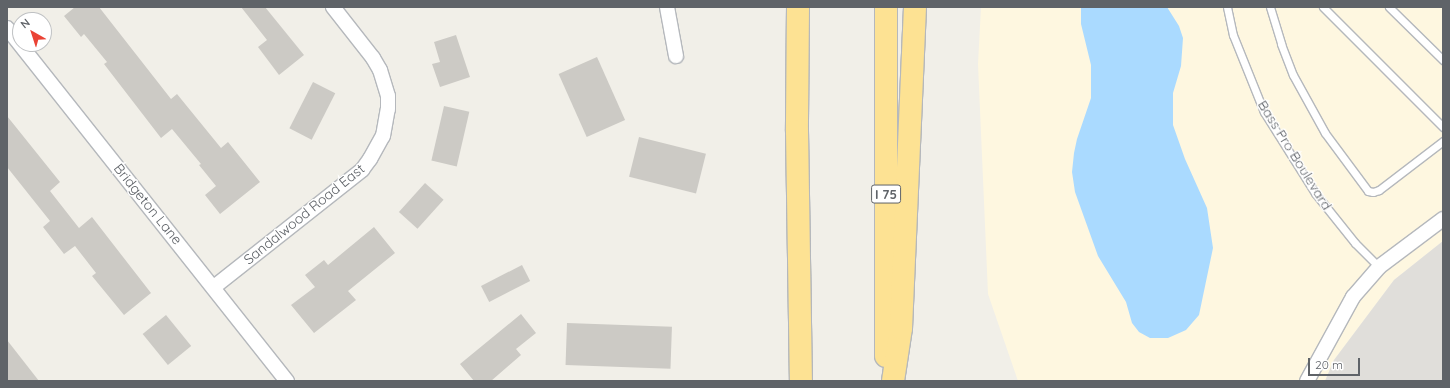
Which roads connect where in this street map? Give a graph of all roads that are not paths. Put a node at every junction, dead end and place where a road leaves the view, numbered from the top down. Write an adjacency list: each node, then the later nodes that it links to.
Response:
1 (333, 7): 19 (street, Sandalwood Road East)
2 (667, 7): 12 (street)
3 (783, 7): 15 (highway)
4 (798, 7): 15 (highway)
5 (886, 7): 22 (highway, I 75)
6 (915, 7): 23 (highway)
7 (1227, 7): 18 (lane, Bass Pro Boulevard)
8 (1270, 7): 16 (lane)
9 (1323, 7): 14 (lane)
10 (1389, 7): 13 (lane)
11 (7, 28): 19 (street, Bridgeton Lane)
12 (676, 56)
13 (1443, 60)
14 (1443, 128)
15 (797, 131): 21 (highway)
16 (1443, 142)
17 (1443, 219): 18 (street)
18 (1379, 267): 24 (street)
19 (214, 287): 20 (street, Bridgeton Lane)
20 (287, 381)
21 (801, 381)
22 (886, 381)
23 (893, 381)
24 (1307, 381)

